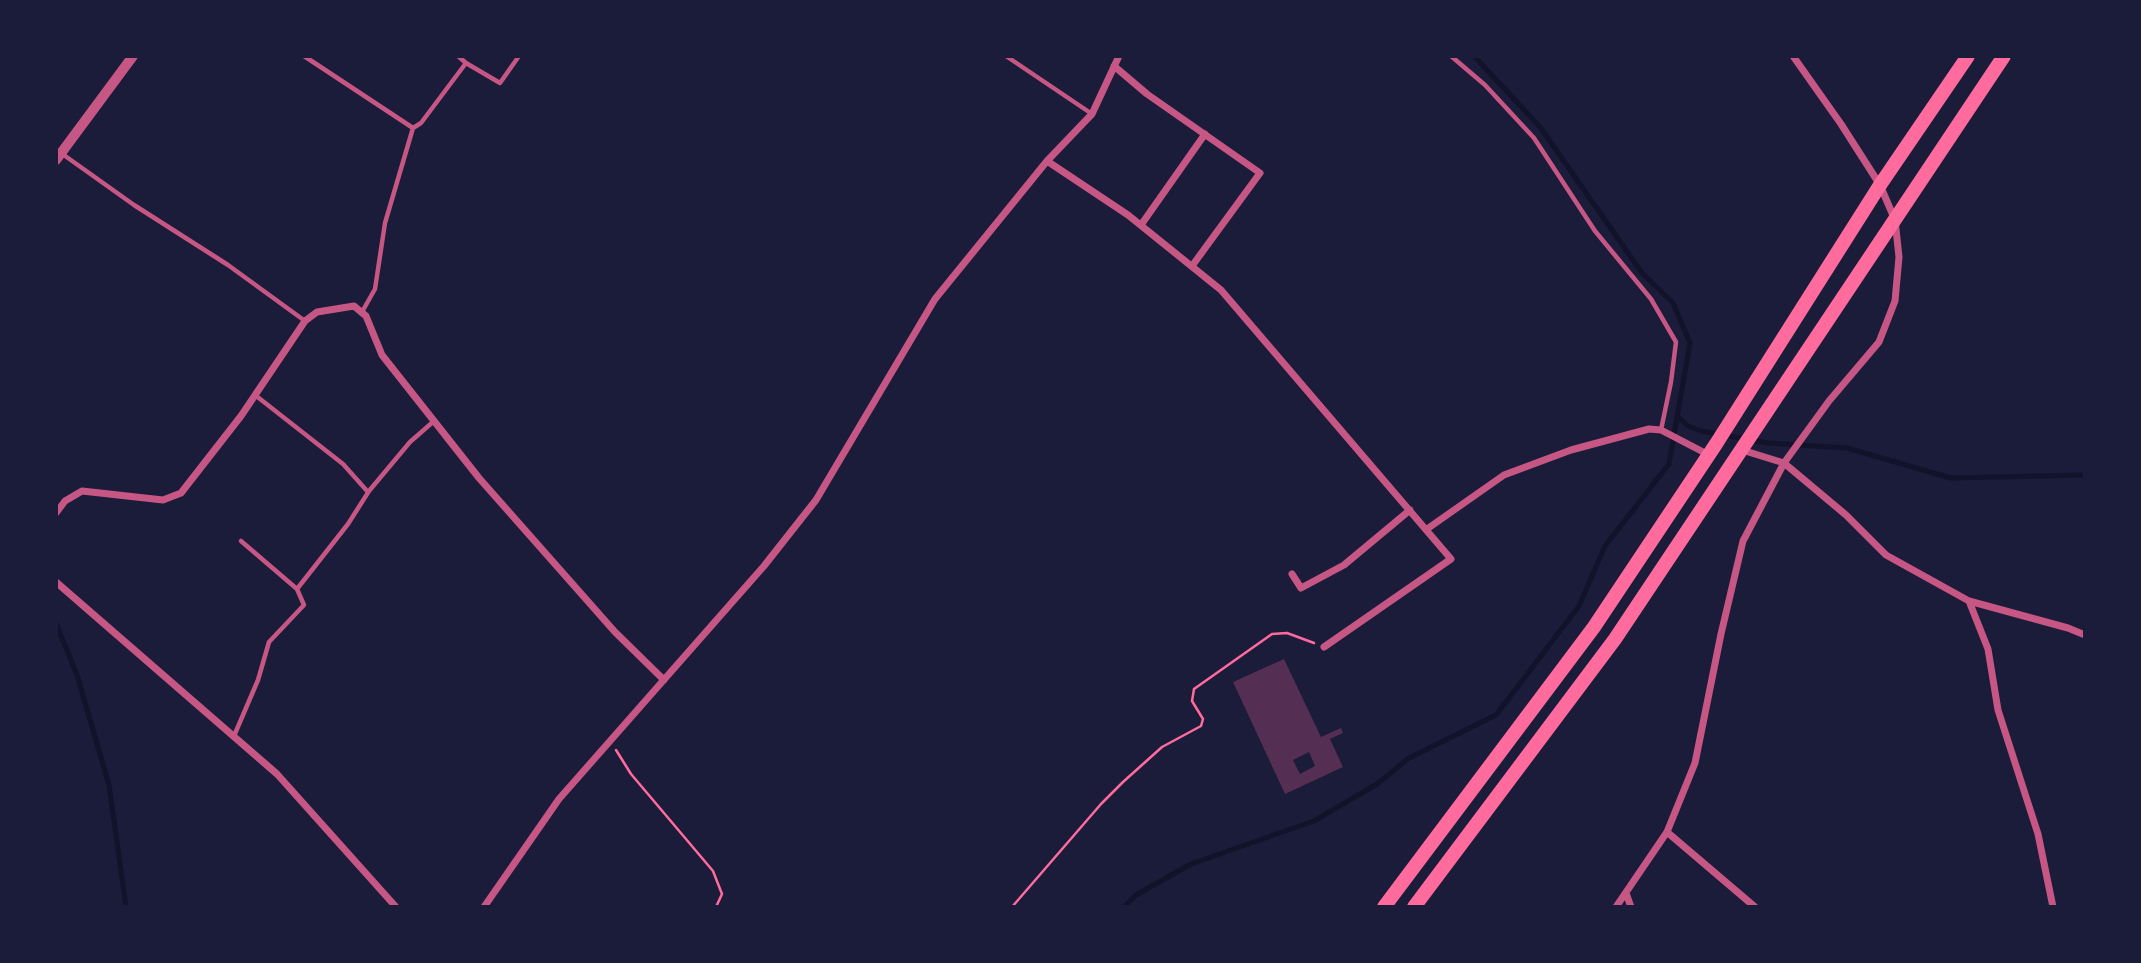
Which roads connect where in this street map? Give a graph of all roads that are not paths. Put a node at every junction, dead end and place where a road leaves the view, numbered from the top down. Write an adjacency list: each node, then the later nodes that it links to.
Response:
1 (133, 56): 16 (street)
2 (304, 56): 14 (lane)
3 (458, 56): 11 (lane)
4 (519, 56): 11 (lane)
5 (1006, 56): 13 (lane)
6 (1119, 56): 12 (street)
7 (1451, 56): 26 (lane)
8 (1793, 56): 18 (street)
9 (1968, 56): 18 (highway)
10 (2004, 56): 19 (highway)
11 (466, 62): 14 (lane)
12 (1114, 65): 13 (street); 15 (street)
13 (1091, 114): 17 (street)
14 (413, 128): 22 (lane)
15 (1205, 134): 20 (street); 21 (street)
16 (59, 157): 23 (lane)
17 (1047, 161): 20 (street); 41 (street)
18 (1880, 185): 19 (street); 28 (highway)
19 (1895, 220): 27 (highway); 29 (street)
20 (1141, 225): 21 (street)
21 (1192, 267): 31 (street)
22 (362, 312): 23 (street); 25 (street)
23 (304, 321): 24 (street)
24 (254, 394): 30 (lane); 32 (street)
25 (434, 421): 30 (lane); 41 (street)
26 (1662, 430): 28 (street); 33 (street)
27 (1741, 449): 29 (street); 48 (highway)
28 (1713, 450): 47 (highway)
29 (1784, 464): 38 (street); 43 (street)
30 (368, 492): 37 (lane)
31 (1410, 510): 33 (street); 35 (street)
32 (56, 513)
33 (1427, 529): 40 (street)
34 (242, 541): 37 (lane)
35 (1292, 574)
36 (56, 582): 42 (street)
37 (297, 589): 42 (lane)
38 (1969, 601): 39 (street); 52 (street)
39 (2085, 635)
40 (1324, 647)
41 (664, 680): 46 (street)
42 (234, 736): 45 (street)
43 (1667, 832): 44 (street); 51 (street)
44 (1626, 893): 49 (street); 50 (street)
45 (396, 907)
46 (484, 907)
47 (1384, 907)
48 (1414, 907)
49 (1616, 907)
50 (1632, 907)
51 (1755, 907)
52 (2053, 907)

